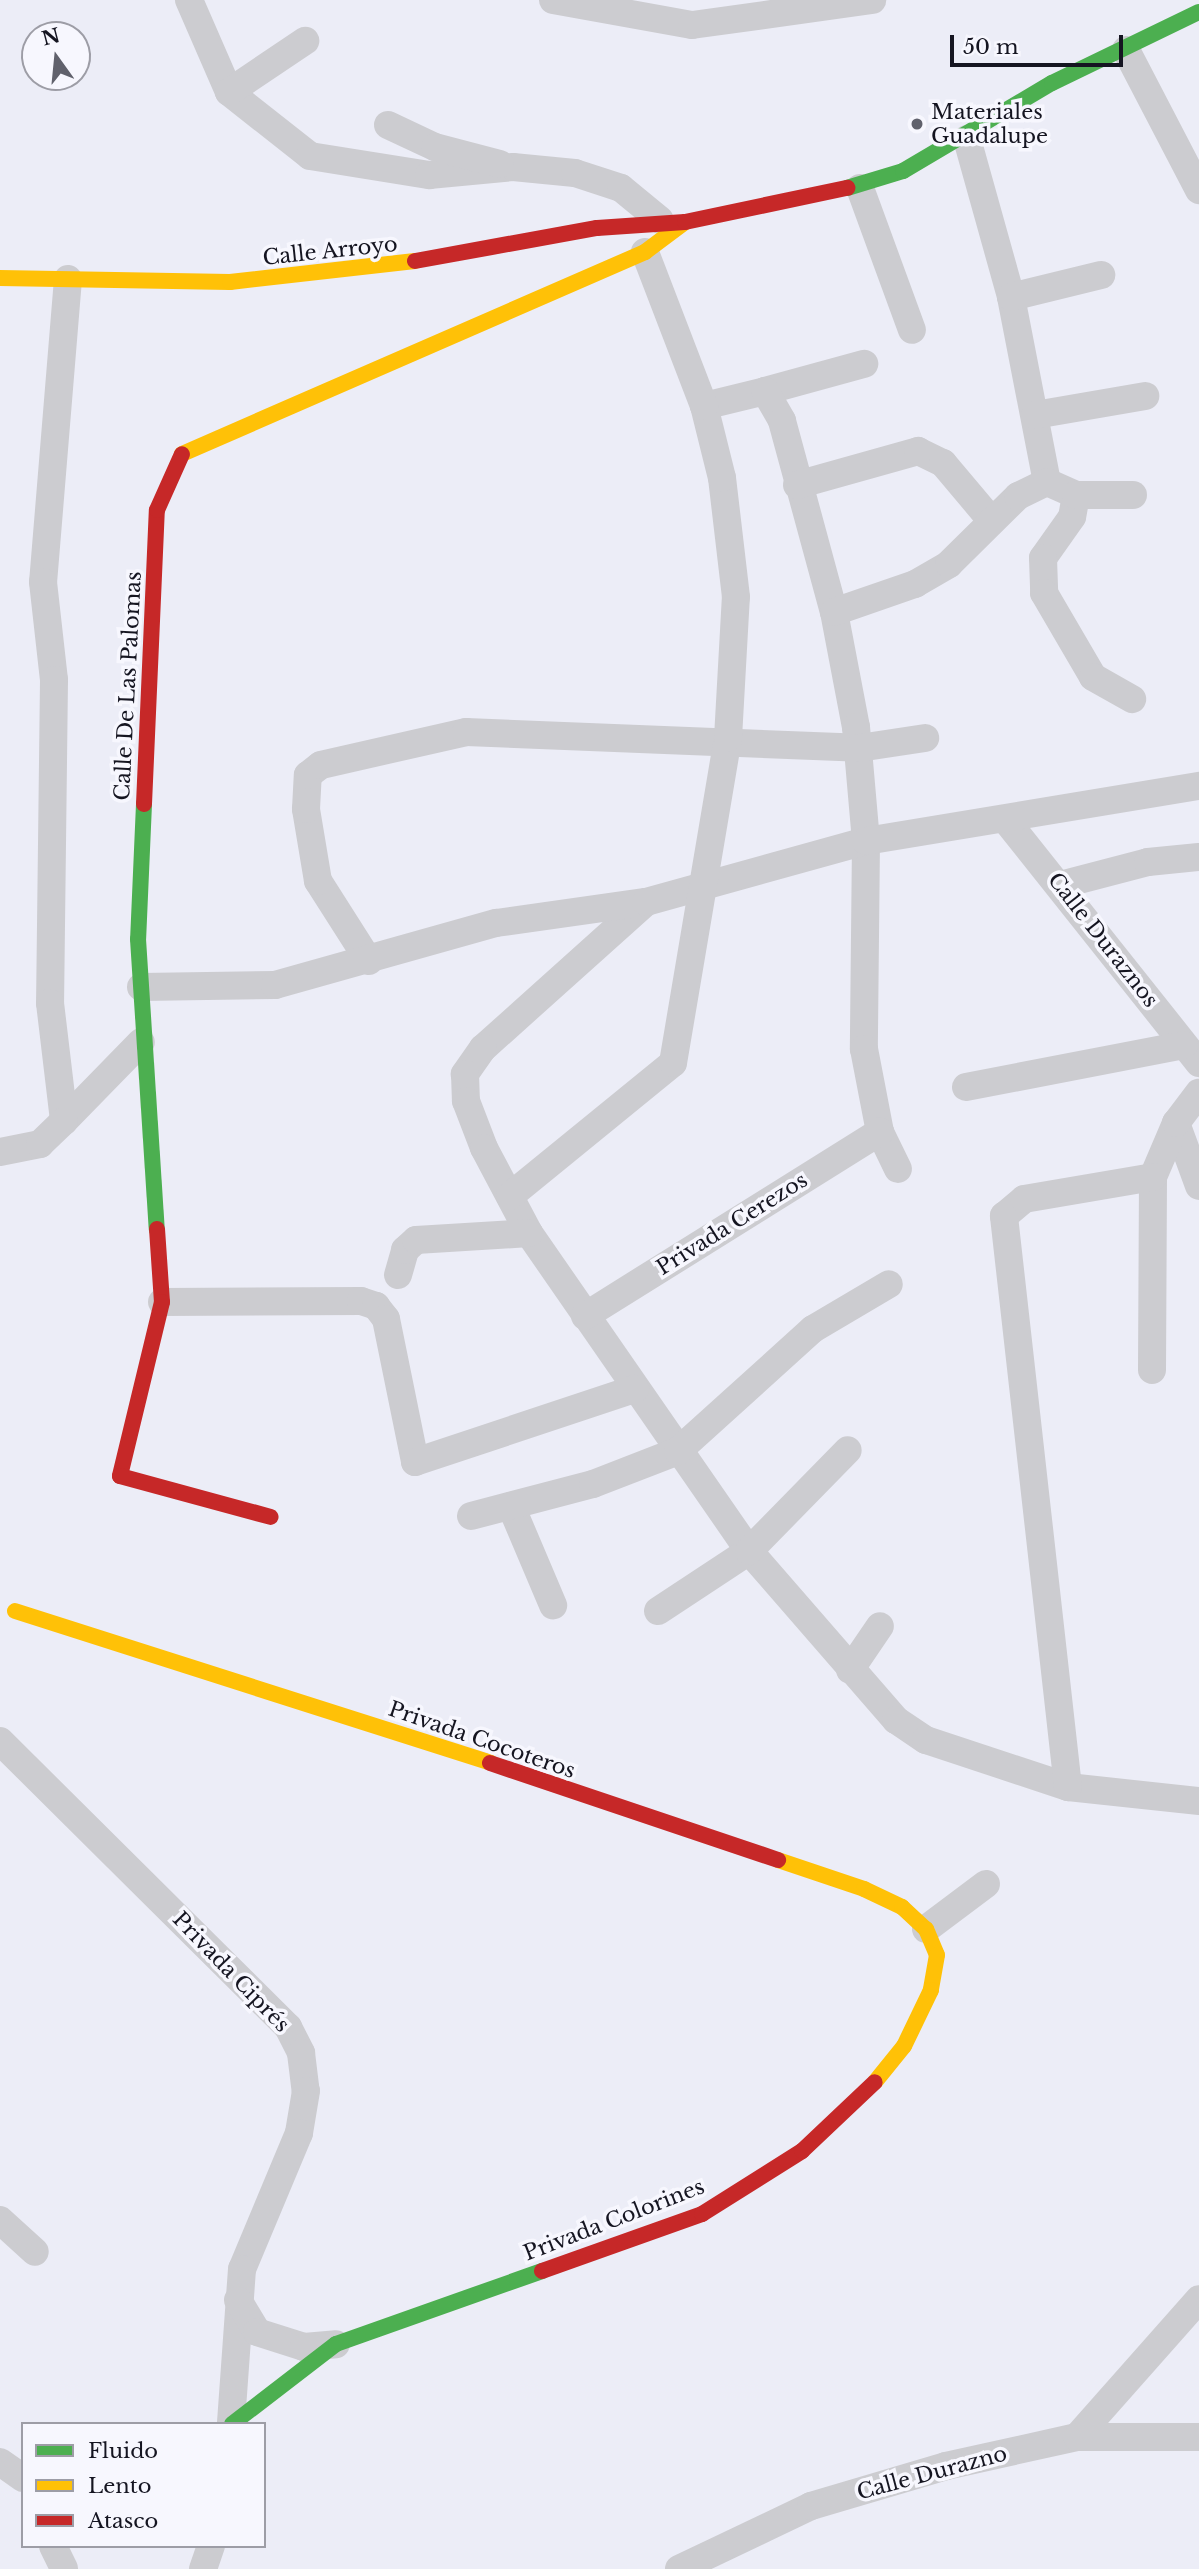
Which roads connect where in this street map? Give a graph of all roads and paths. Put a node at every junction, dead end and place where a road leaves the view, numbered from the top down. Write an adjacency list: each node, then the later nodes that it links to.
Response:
1 (189, 0): 7 (street)
2 (553, 0): 3 (street)
3 (872, 0)
4 (1199, 12): 6 (street, Calle Arroyo)
5 (304, 41): 7 (street)
6 (1126, 50): 9 (street, Calle Arroyo); 12 (street)
7 (229, 92): 10 (street)
8 (388, 125): 10 (street)
9 (967, 139): 11 (street, Calle Arroyo); 18 (street)
10 (513, 167): 13 (street)
11 (860, 187): 13 (street, Calle Arroyo); 19 (street)
12 (1199, 190)
13 (673, 221): 14 (street, Calle De Las Palomas); 17 (street, Calle Arroyo)
14 (645, 252): 23 (street); 43 (street, Calle De Las Palomas)
15 (1101, 275): 18 (street)
16 (0, 278): 17 (street, Calle Arroyo)
17 (68, 279): 48 (street)
18 (1011, 297): 24 (street)
19 (912, 330)
20 (864, 365): 21 (street)
21 (765, 391): 23 (street); 26 (street)
22 (1145, 396): 24 (street)
23 (704, 406): 32 (street)
24 (1035, 415): 25 (street)
25 (1047, 482): 27 (street); 29 (street)
26 (797, 485): 29 (street); 30 (street)
27 (1076, 495): 28 (street); 31 (street)
28 (1133, 495)
29 (991, 520): 30 (street)
30 (834, 611): 34 (street)
31 (1132, 699)
32 (728, 738): 34 (street); 40 (street); 42 (street)
33 (925, 738): 34 (street)
34 (859, 748): 37 (street)
35 (1199, 786): 36 (street)
36 (1004, 819): 37 (street); 39 (street, Calle Duraznos)
37 (866, 841): 40 (street); 50 (street)
38 (1199, 857): 39 (street)
39 (1060, 885): 45 (street, Calle Duraznos)
40 (699, 890): 41 (street); 55 (street)
41 (646, 902): 42 (street); 55 (street)
42 (369, 961): 43 (street)
43 (141, 987): 44 (street, Calle De Las Palomas)
44 (141, 1042): 48 (street); 59 (street, Calle De Las Palomas)
45 (1192, 1054): 46 (street)
46 (966, 1087)
47 (1199, 1093): 49 (street)
48 (64, 1121): 51 (street)
49 (1176, 1123): 53 (street); 54 (street)
50 (880, 1132): 52 (street); 60 (street, Privada Cerezos)
51 (0, 1152)
52 (898, 1169)
53 (1153, 1177): 61 (street); 75 (street)
54 (1199, 1186)
55 (510, 1196): 56 (street)
56 (529, 1233): 57 (street); 60 (street)
57 (398, 1276)
58 (889, 1284): 64 (street)
59 (162, 1302): 62 (street); 66 (street, Calle De Las Palomas)
60 (585, 1316): 62 (street)
61 (1152, 1370)
62 (635, 1389): 64 (street)
63 (848, 1450): 68 (street)
64 (678, 1451): 65 (street); 68 (street)
65 (511, 1506): 67 (street); 69 (street)
66 (271, 1517)
67 (471, 1517)
68 (749, 1551): 71 (street); 73 (street)
69 (553, 1605)
70 (15, 1611): 78 (street, Privada Cocoteros)
71 (658, 1611)
72 (880, 1626): 73 (street)
73 (850, 1671): 75 (street)
74 (0, 1741): 82 (street, Privada Ciprés)
75 (1068, 1787): 76 (street)
76 (1199, 1801)
77 (986, 1884): 78 (street)
78 (926, 1928): 83 (street, Privada Colorines)
79 (0, 2220): 80 (street)
80 (35, 2252)
81 (1199, 2299): 86 (street)
82 (238, 2300): 83 (street); 84 (street, Privada Ciprés)
83 (337, 2344): 85 (street, Privada Colorines)
84 (232, 2422)
85 (235, 2422)
86 (1077, 2437): 87 (street, Calle Durazno); 92 (street, Calle Durazno)
87 (1199, 2437)
88 (0, 2462): 89 (street)
89 (21, 2477)
90 (210, 2548): 91 (street)
91 (203, 2569)
92 (679, 2569)

